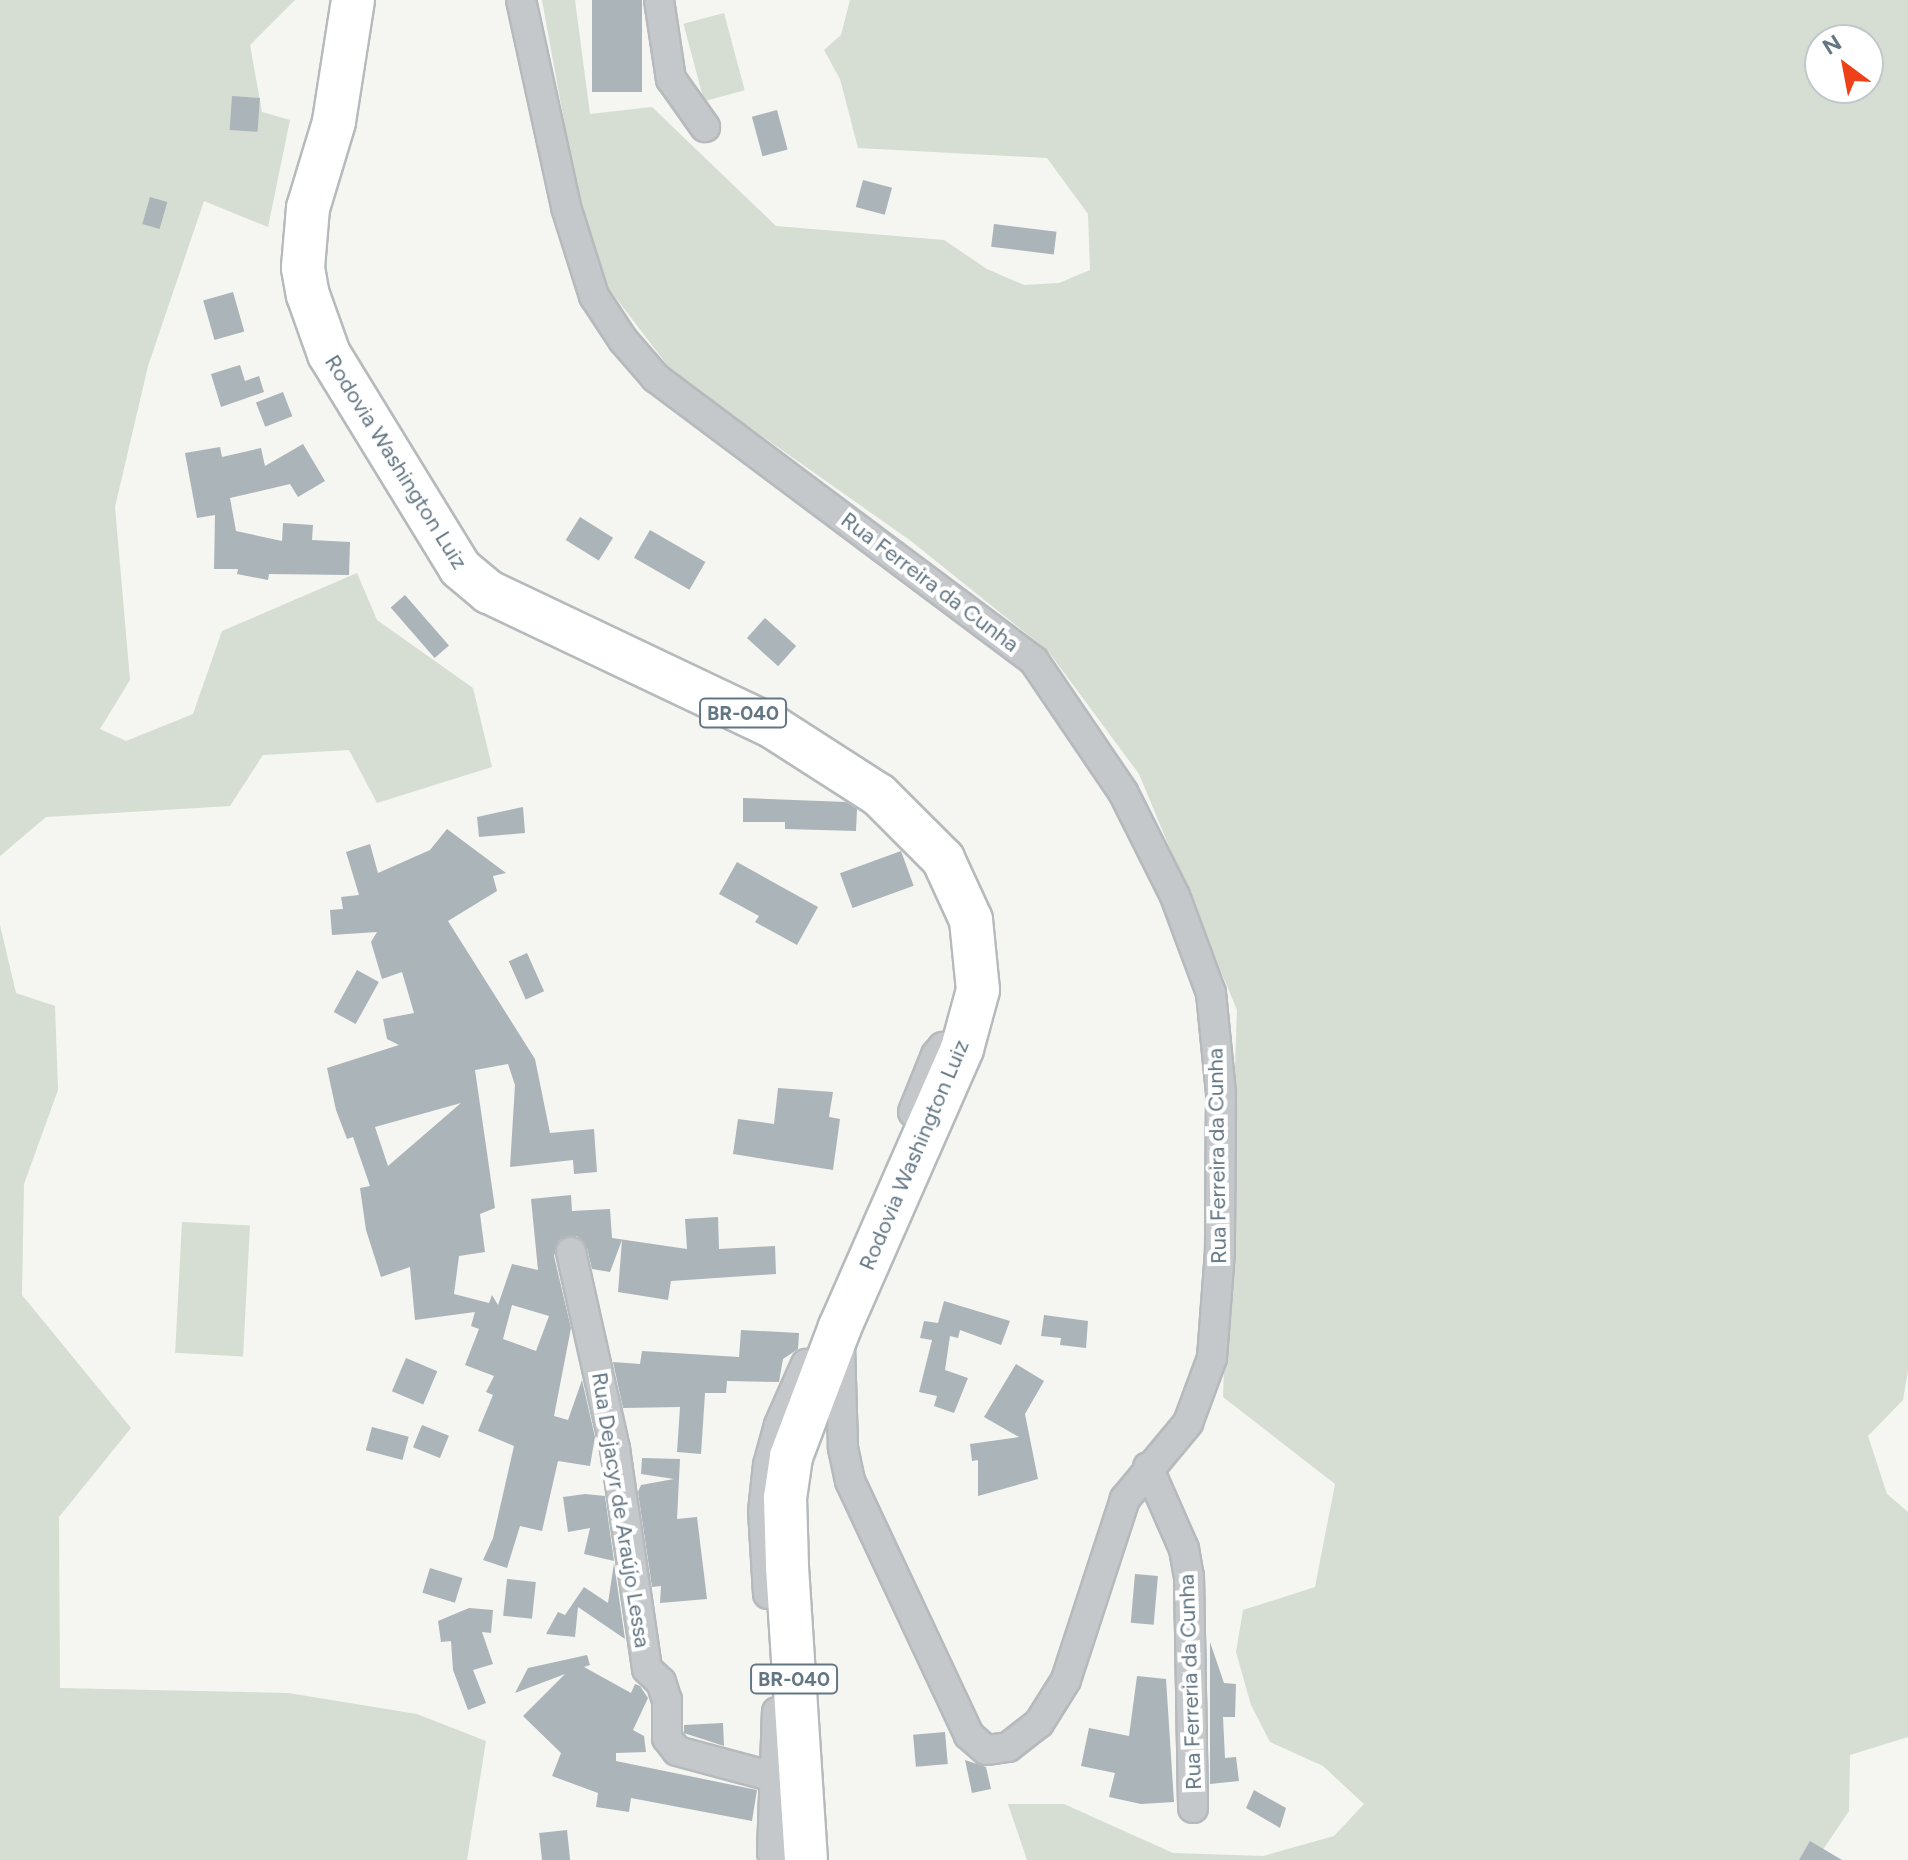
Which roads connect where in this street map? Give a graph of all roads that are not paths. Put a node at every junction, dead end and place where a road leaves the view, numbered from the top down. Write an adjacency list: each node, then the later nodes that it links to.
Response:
1 (353, 0): 5 (highway, Rodovia Washington Luiz / BR-040)
2 (521, 0): 8 (street, Rua Ferreira da Cunha)
3 (659, 0): 4 (street)
4 (705, 127)
5 (891, 1190): 7 (highway, Rodovia Washington Luiz / BR-040); 9 (street)
6 (571, 1252): 10 (street, Rua Dejacyr de Araújo Lessa)
7 (840, 1327): 8 (street, Rua Ferreira da Cunha); 9 (highway, Rodovia Washington Luiz / BR-040)
8 (1148, 1467): 11 (street, Rua Ferreria da Cunha)
9 (788, 1717): 10 (street); 12 (highway, Rodovia Washington Luiz / BR-040)
10 (777, 1778): 12 (street)
11 (1193, 1808)
12 (789, 1857)

